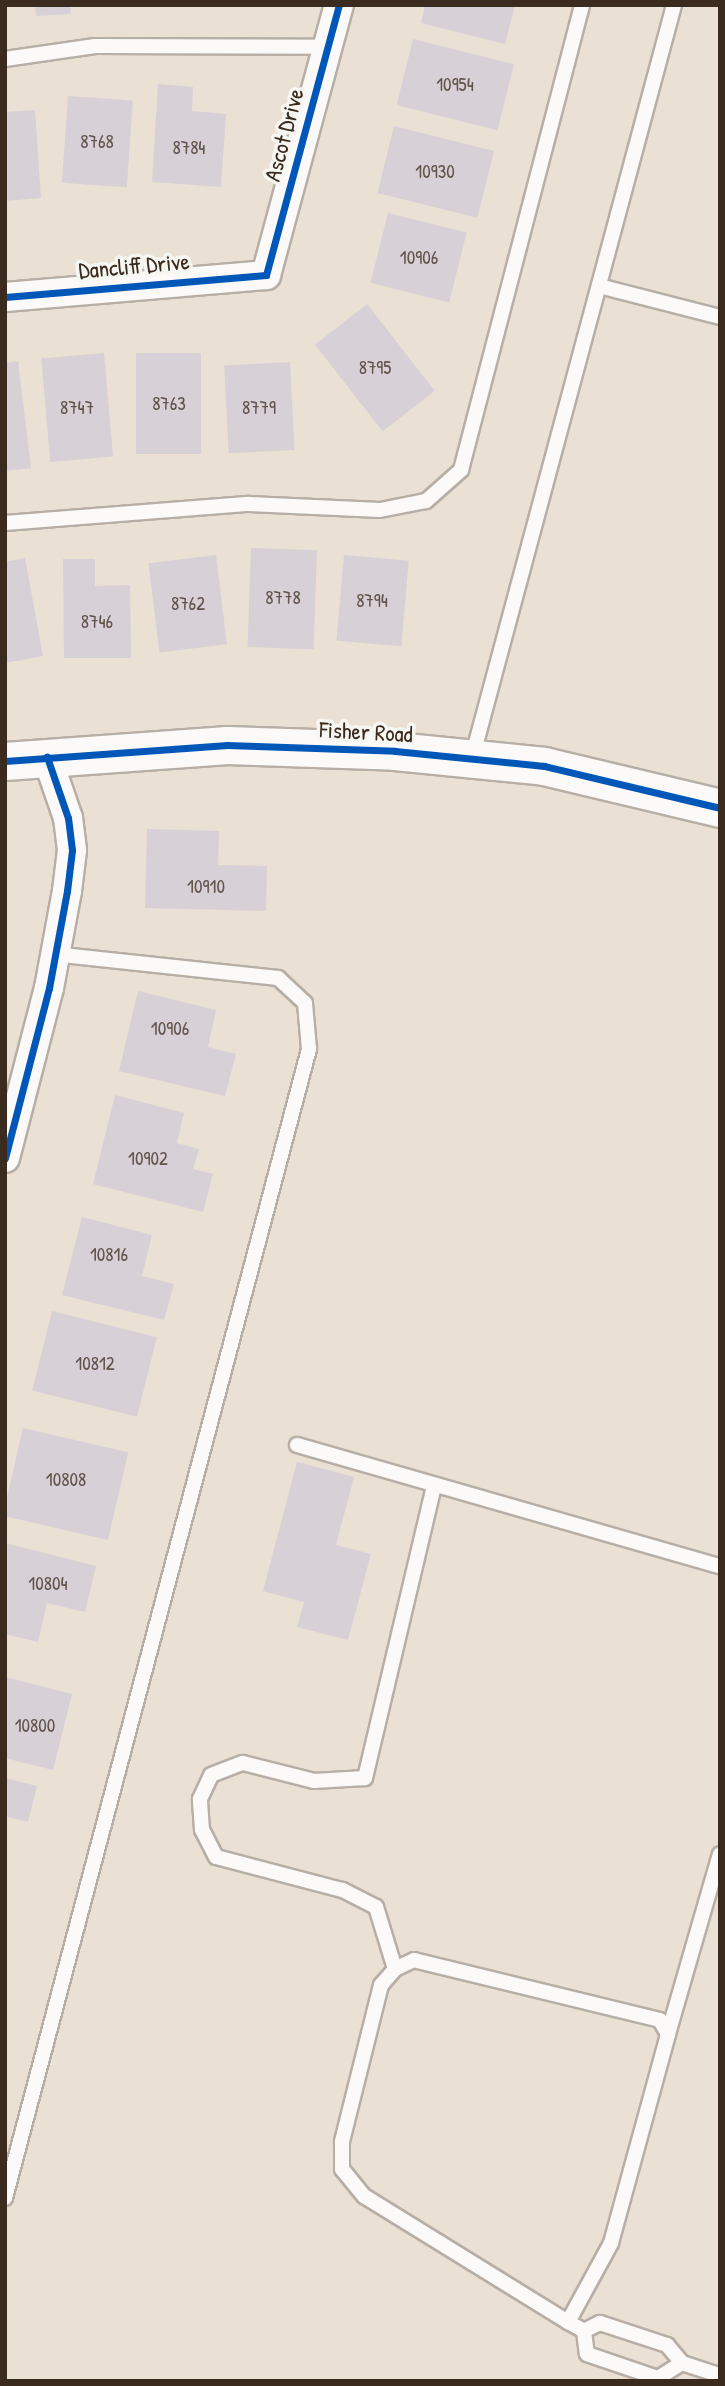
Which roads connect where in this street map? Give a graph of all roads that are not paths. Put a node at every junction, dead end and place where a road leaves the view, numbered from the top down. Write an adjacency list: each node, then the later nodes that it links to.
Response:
1 (339, 5): 4 (street, Ascot Drive)
2 (582, 5): 10 (lane)
3 (674, 5): 7 (lane)
4 (328, 47): 5 (lane); 6 (street, Ascot Drive)
5 (5, 59)
6 (265, 275): 8 (street, Dancliff Drive)
7 (599, 286): 9 (lane); 12 (lane)
8 (5, 297)
9 (720, 317)
10 (5, 523)
11 (47, 757): 12 (street, Fisher Road); 13 (street, Fisher Road); 15 (street)
12 (472, 759): 14 (street, Fisher Road)
13 (5, 761)
14 (719, 805)
15 (55, 954): 16 (street); 24 (lane)
16 (13, 1095): 17 (street)
17 (5, 1158)
18 (297, 1445): 19 (lane)
19 (434, 1486): 20 (lane); 22 (lane)
20 (720, 1566)
21 (720, 1854): 23 (lane)
22 (395, 1969): 23 (lane); 25 (lane)
23 (668, 2034): 25 (lane)
24 (5, 2198)
25 (568, 2322): 26 (lane)
26 (584, 2331): 27 (lane); 27 (lane)
27 (682, 2363): 28 (lane)
28 (720, 2375)

